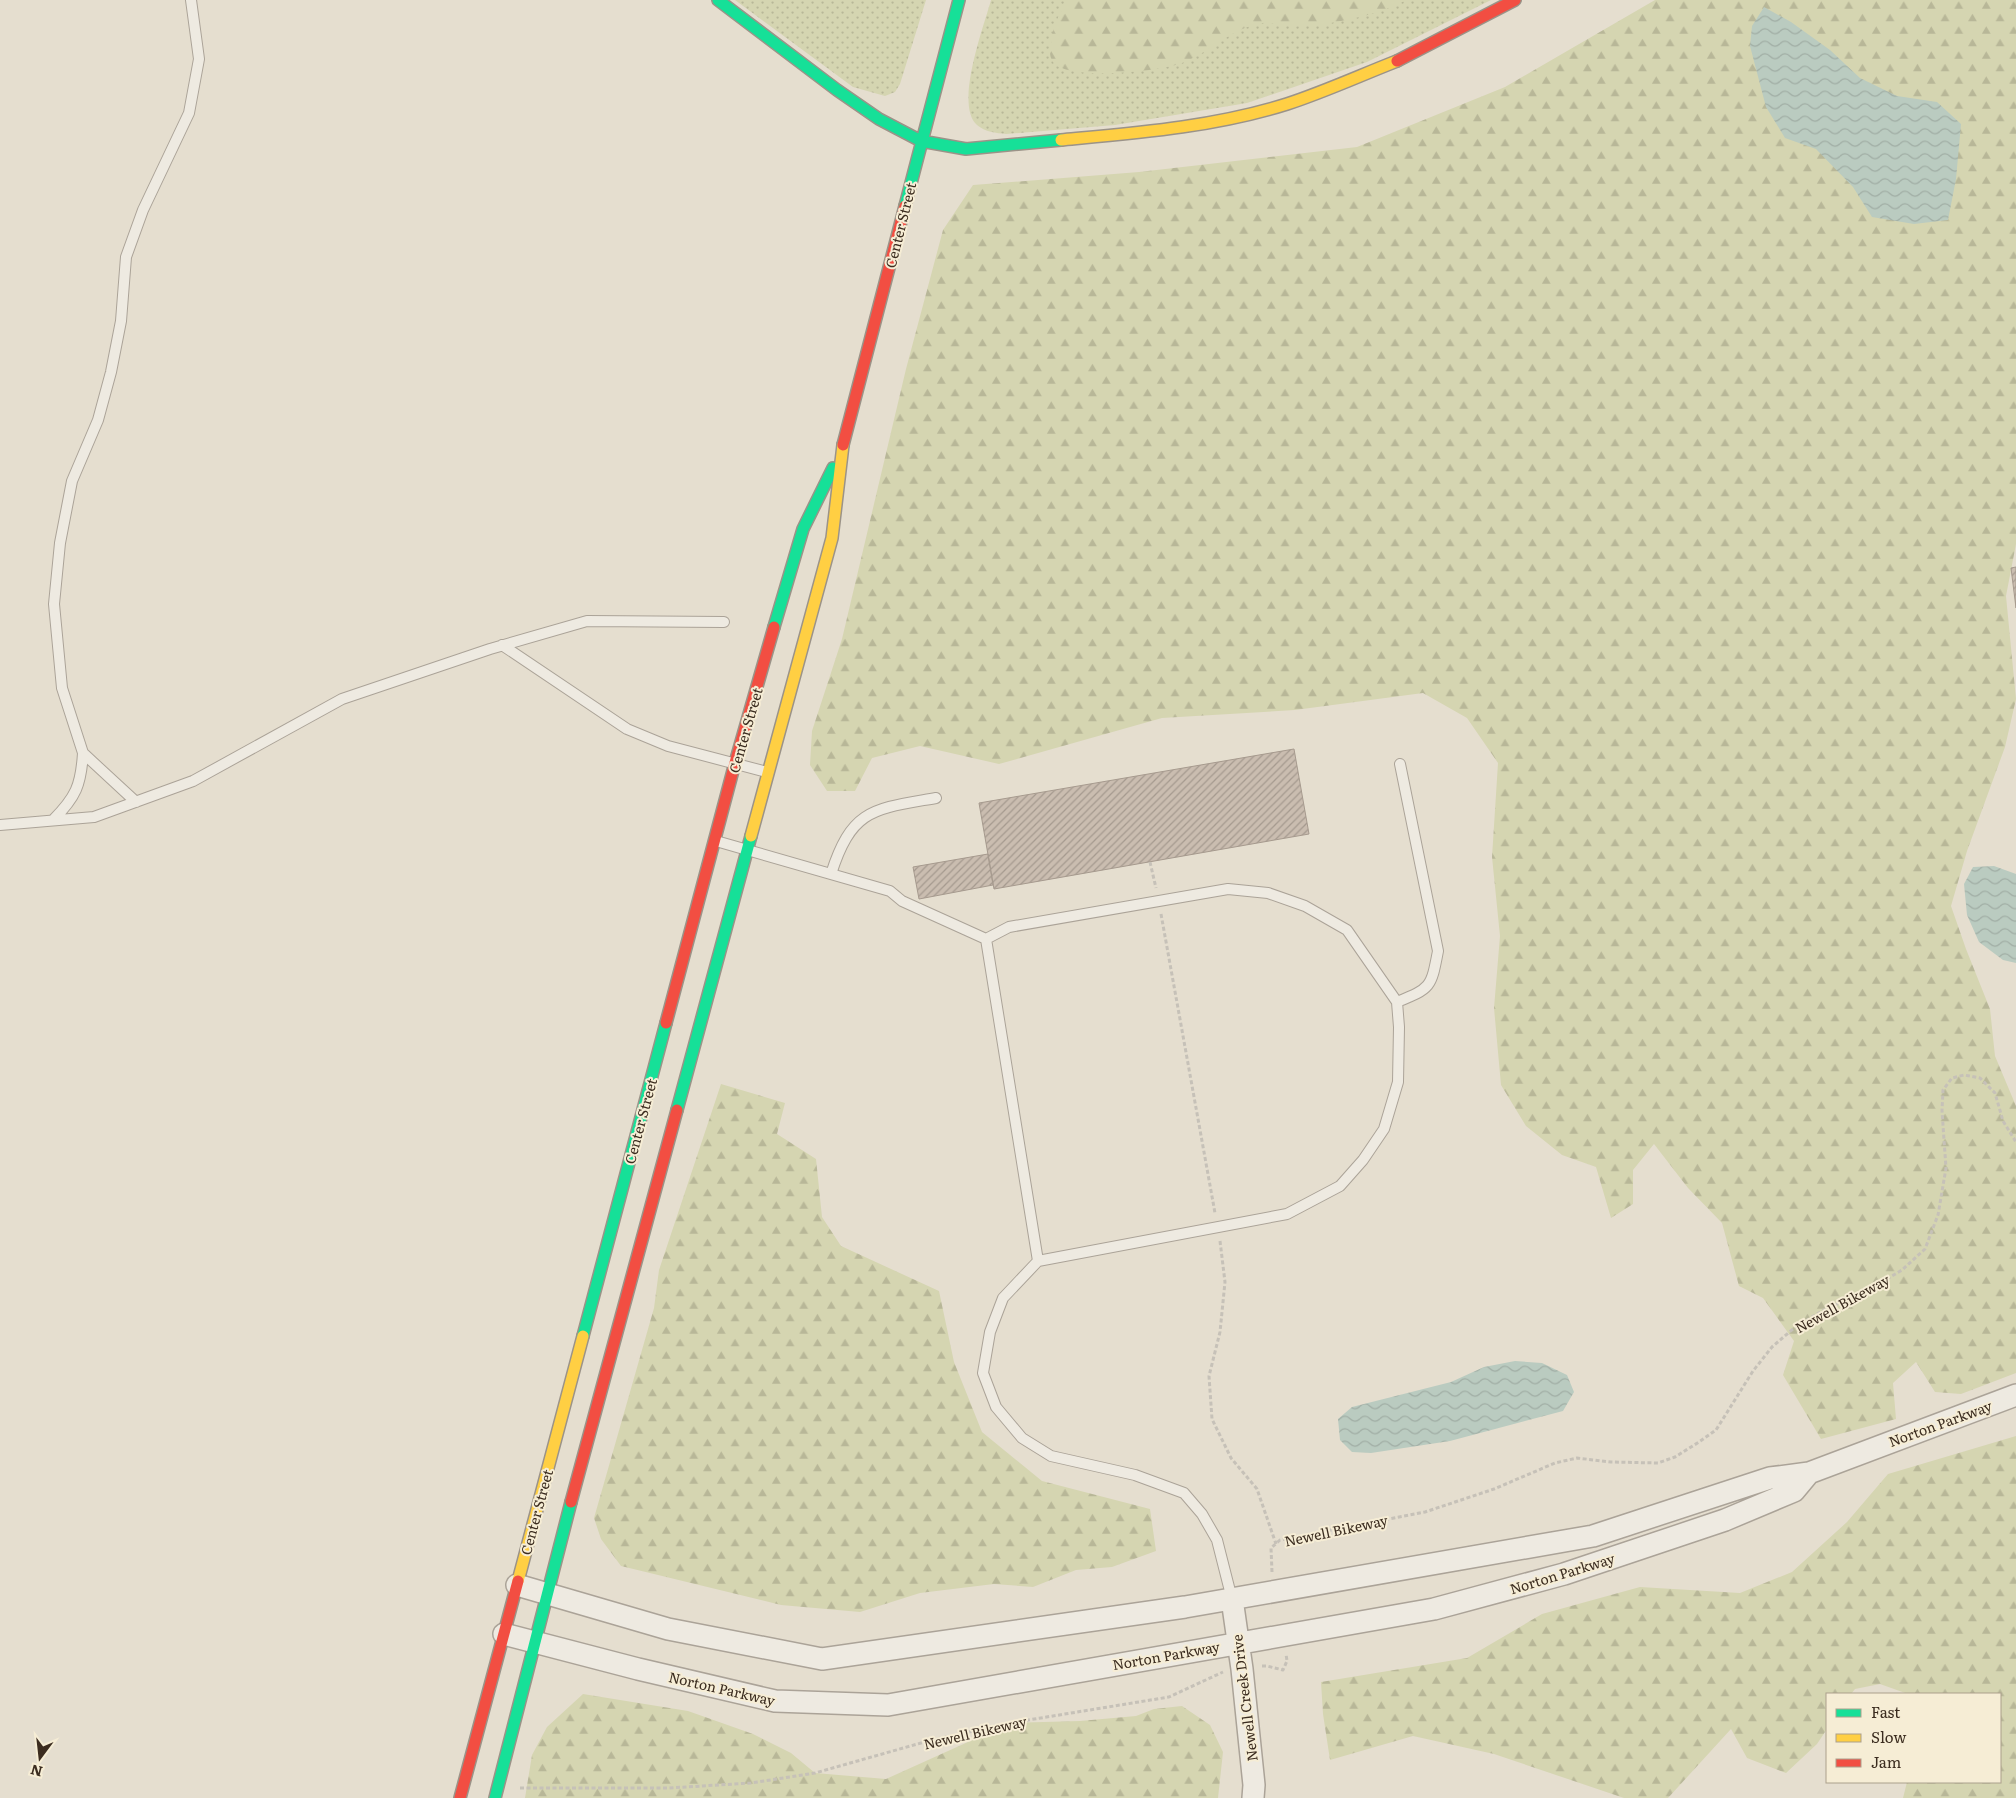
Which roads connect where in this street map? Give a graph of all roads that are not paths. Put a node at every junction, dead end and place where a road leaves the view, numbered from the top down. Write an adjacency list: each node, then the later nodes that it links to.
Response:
1 (191, 0): 9 (lane)
2 (718, 0): 5 (main road)
3 (960, 0): 5 (main road, Center Street)
4 (1515, 0): 5 (main road)
5 (921, 141): 6 (main road, Center Street)
6 (841, 451): 10 (main road, Center Street); 12 (main road, Center Street)
7 (724, 622): 8 (lane)
8 (502, 645): 10 (lane); 14 (lane)
9 (84, 753): 14 (lane); 15 (lane)
10 (735, 763): 12 (lane); 17 (main road, Center Street)
11 (1400, 764): 21 (lane)
12 (767, 772): 18 (main road, Center Street)
13 (936, 798): 19 (lane)
14 (136, 802): 15 (lane)
15 (53, 820): 16 (lane)
16 (0, 825)
17 (714, 841): 18 (lane); 25 (main road, Center Street)
18 (746, 850): 19 (lane); 26 (main road, Center Street)
19 (831, 874): 20 (lane)
20 (986, 939): 21 (lane); 22 (lane)
21 (1397, 1002): 22 (lane)
22 (1038, 1260): 27 (lane)
23 (2016, 1395): 24 (street, Norton Parkway)
24 (1809, 1473): 27 (street, Norton Parkway); 30 (street, Norton Parkway)
25 (517, 1585): 26 (street, Norton Parkway); 28 (main road, Center Street)
26 (546, 1594): 27 (street, Norton Parkway); 29 (main road, Center Street)
27 (1232, 1599): 30 (street, Newell Creek Drive)
28 (504, 1634): 29 (street, Norton Parkway); 31 (main road, Center Street)
29 (535, 1642): 30 (street, Norton Parkway); 32 (main road, Center Street)
30 (1237, 1642): 33 (street, Newell Creek Drive)
31 (464, 1792)
32 (493, 1795)
33 (1253, 1798)

